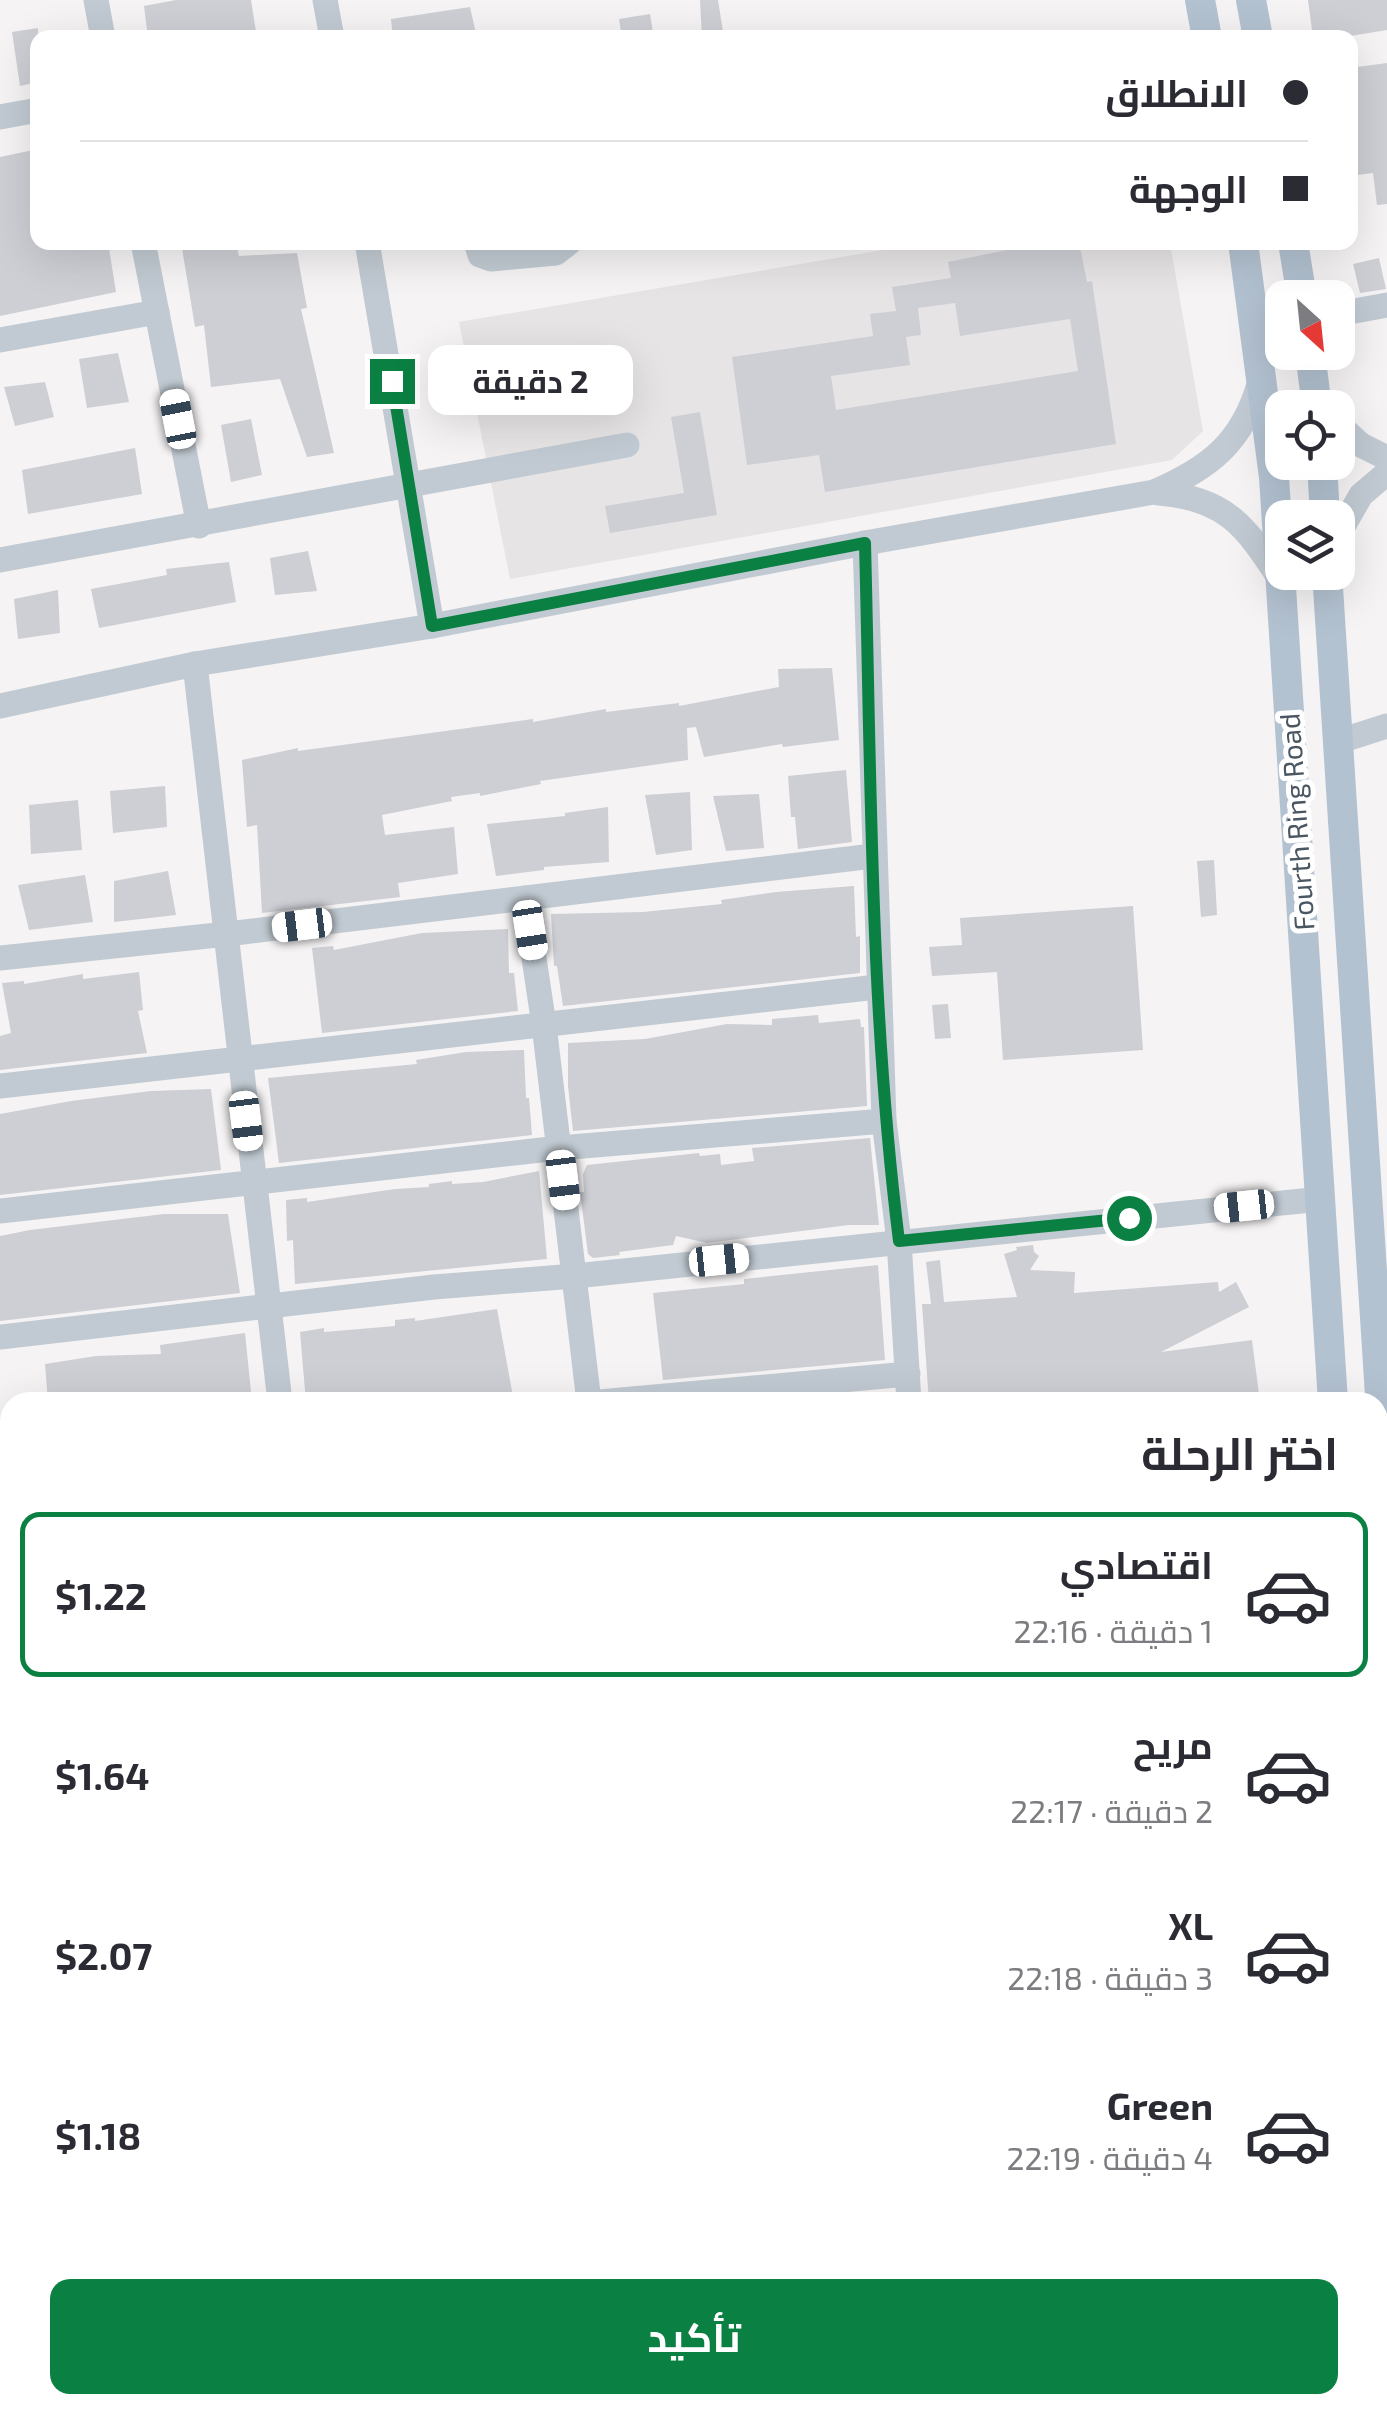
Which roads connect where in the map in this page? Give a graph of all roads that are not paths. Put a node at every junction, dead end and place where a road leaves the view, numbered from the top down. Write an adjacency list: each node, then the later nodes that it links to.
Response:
1 (96, 0): 5 (street)
2 (1200, 0): 7 (main road)
3 (1251, 0): 8 (main road)
4 (333, 1): 6 (street)
5 (102, 30)
6 (332, 30)
7 (1206, 30)
8 (1257, 30)
9 (30, 111): 10 (street)
10 (0, 117)
11 (145, 250): 20 (street)
12 (368, 250): 27 (street)
13 (478, 250): 14 (street)
14 (560, 250)
15 (1243, 250): 22 (main road, Fourth Ring Road)
16 (1293, 250): 17 (main road)
17 (1299, 280)
18 (1387, 305): 19 (street)
19 (1355, 311)
20 (157, 312): 21 (street); 31 (street)
21 (0, 340)
22 (1262, 374): 28 (street); 29 (main road, Fourth Ring Road)
23 (1355, 441): 25 (street)
24 (627, 445): 27 (street)
25 (1387, 458)
26 (1387, 473): 30 (street)
27 (410, 484): 31 (street); 37 (street)
28 (1154, 492): 32 (street); 33 (street)
29 (1275, 500)
30 (1355, 505)
31 (199, 526): 34 (street)
32 (865, 543): 37 (street); 42 (street)
33 (1265, 556)
34 (0, 560)
35 (1279, 590): 53 (main road, Fourth Ring Road)
36 (1329, 590): 41 (main road, Fourth Ring Road)
37 (432, 626): 38 (street)
38 (195, 664): 39 (street); 44 (street)
39 (0, 706)
40 (1387, 726): 41 (street)
41 (1337, 742): 65 (main road, Fourth Ring Road)
42 (873, 856): 43 (street); 46 (street)
43 (525, 898): 44 (street); 47 (street)
44 (227, 934): 45 (street); 48 (street)
45 (0, 958)
46 (878, 987): 47 (street); 50 (street)
47 (544, 1025): 48 (street); 51 (street)
48 (240, 1061): 49 (street); 52 (street)
49 (0, 1086)
50 (884, 1121): 51 (street); 55 (street)
51 (559, 1148): 52 (street); 56 (street)
52 (254, 1182): 54 (street); 57 (street)
53 (1321, 1199): 55 (street); 64 (main road, Fourth Ring Road)
54 (0, 1211)
55 (899, 1241): 56 (street); 59 (street)
56 (575, 1276): 57 (street); 61 (street)
57 (267, 1304): 58 (street); 60 (street)
58 (0, 1337)
59 (908, 1374): 62 (street); 63 (street)
60 (279, 1392)
61 (588, 1392)
62 (709, 1392)
63 (909, 1392)
64 (1332, 1392)
65 (1380, 1392)

